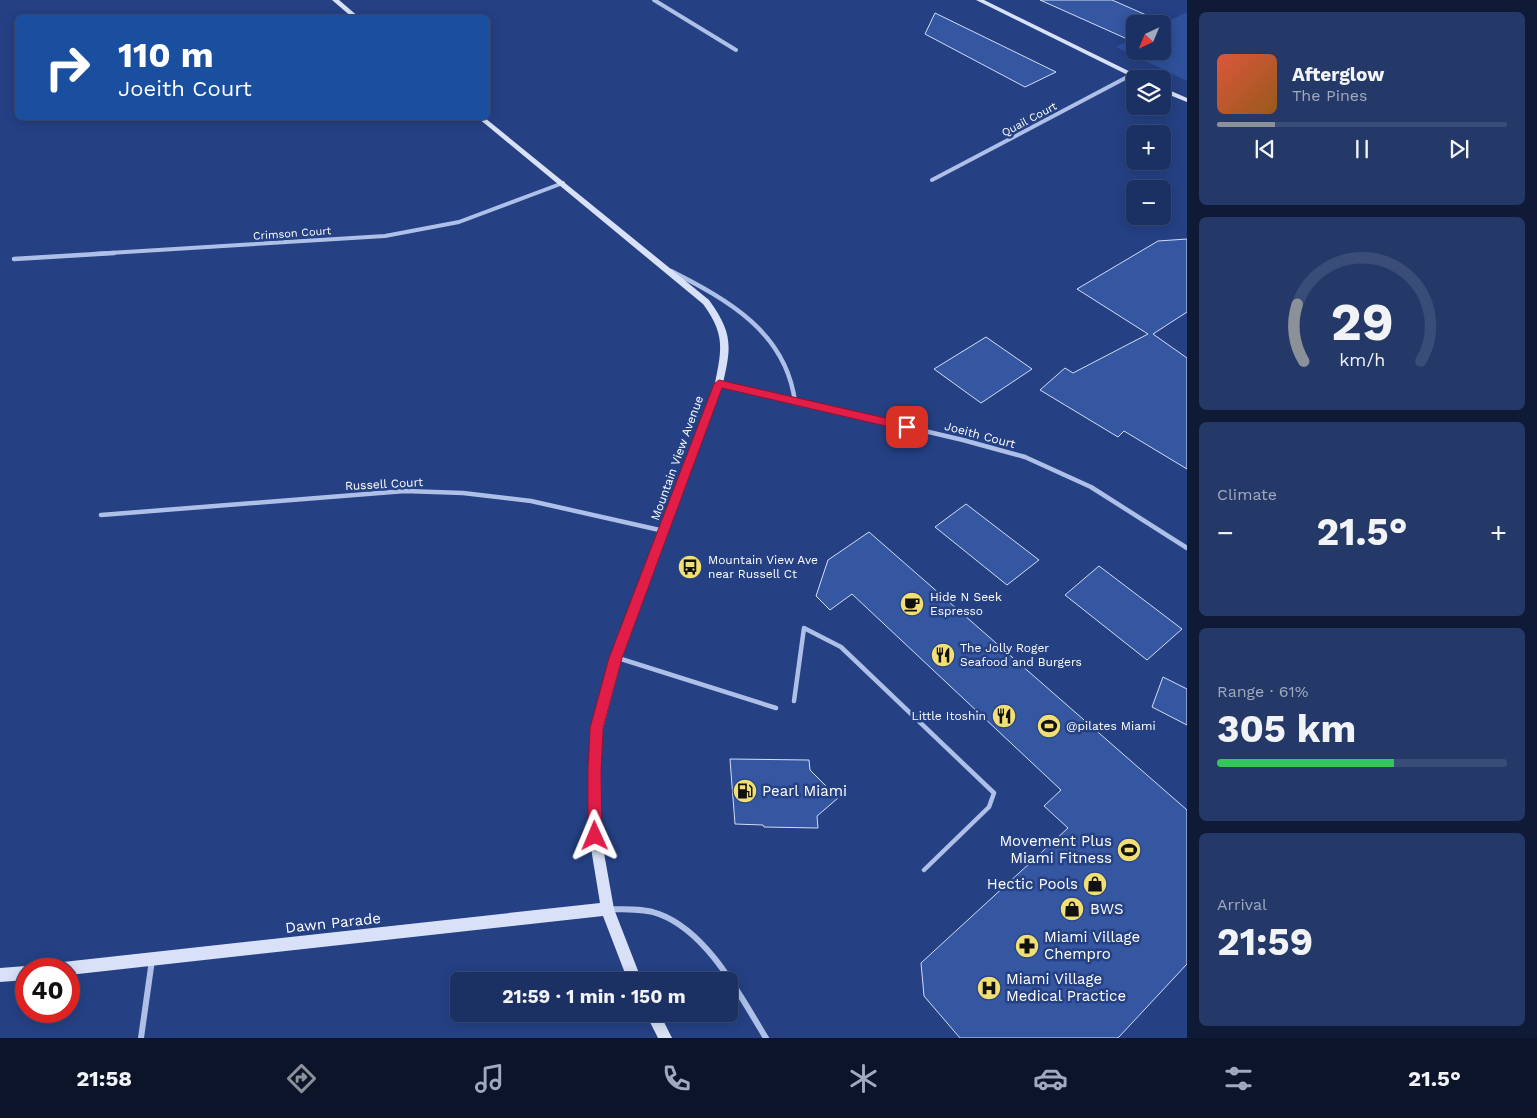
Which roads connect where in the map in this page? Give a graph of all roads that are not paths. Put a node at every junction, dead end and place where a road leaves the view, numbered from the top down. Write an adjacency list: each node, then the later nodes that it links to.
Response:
1 (335, 0): 4 (street)
2 (654, 0): 5 (street)
3 (979, 0): 6 (street)
4 (353, 15)
5 (736, 50)
6 (1126, 71)
7 (1126, 78): 11 (street, Quail Court)
8 (1171, 92): 9 (street)
9 (1187, 100)
10 (484, 120): 12 (street, Mountain View Avenue)
11 (932, 180)
12 (563, 183): 13 (street, Crimson Court); 14 (street, Mountain View Avenue)
13 (14, 259)
14 (664, 267): 15 (street, Mountain View Avenue); 16 (street)
15 (719, 384): 16 (street, Joeith Court); 18 (street, Mountain View Avenue)
16 (795, 402): 19 (street, Joeith Court)
17 (101, 515): 18 (street, Russell Court)
18 (665, 532): 20 (street, Mountain View Avenue)
19 (1187, 548)
20 (616, 658): 22 (lane); 24 (street, Mountain View Avenue)
21 (794, 701): 23 (lane)
22 (776, 708)
23 (924, 870)
24 (607, 909): 25 (street, Dawn Parade); 27 (street, Mountain View Avenue); 33 (street)
25 (152, 960): 26 (street, Dawn Parade); 31 (street)
26 (80, 967)
27 (632, 972)
28 (15, 974): 29 (street)
29 (0, 975)
30 (657, 1022): 32 (street)
31 (141, 1038)
32 (666, 1038)
33 (766, 1038)

